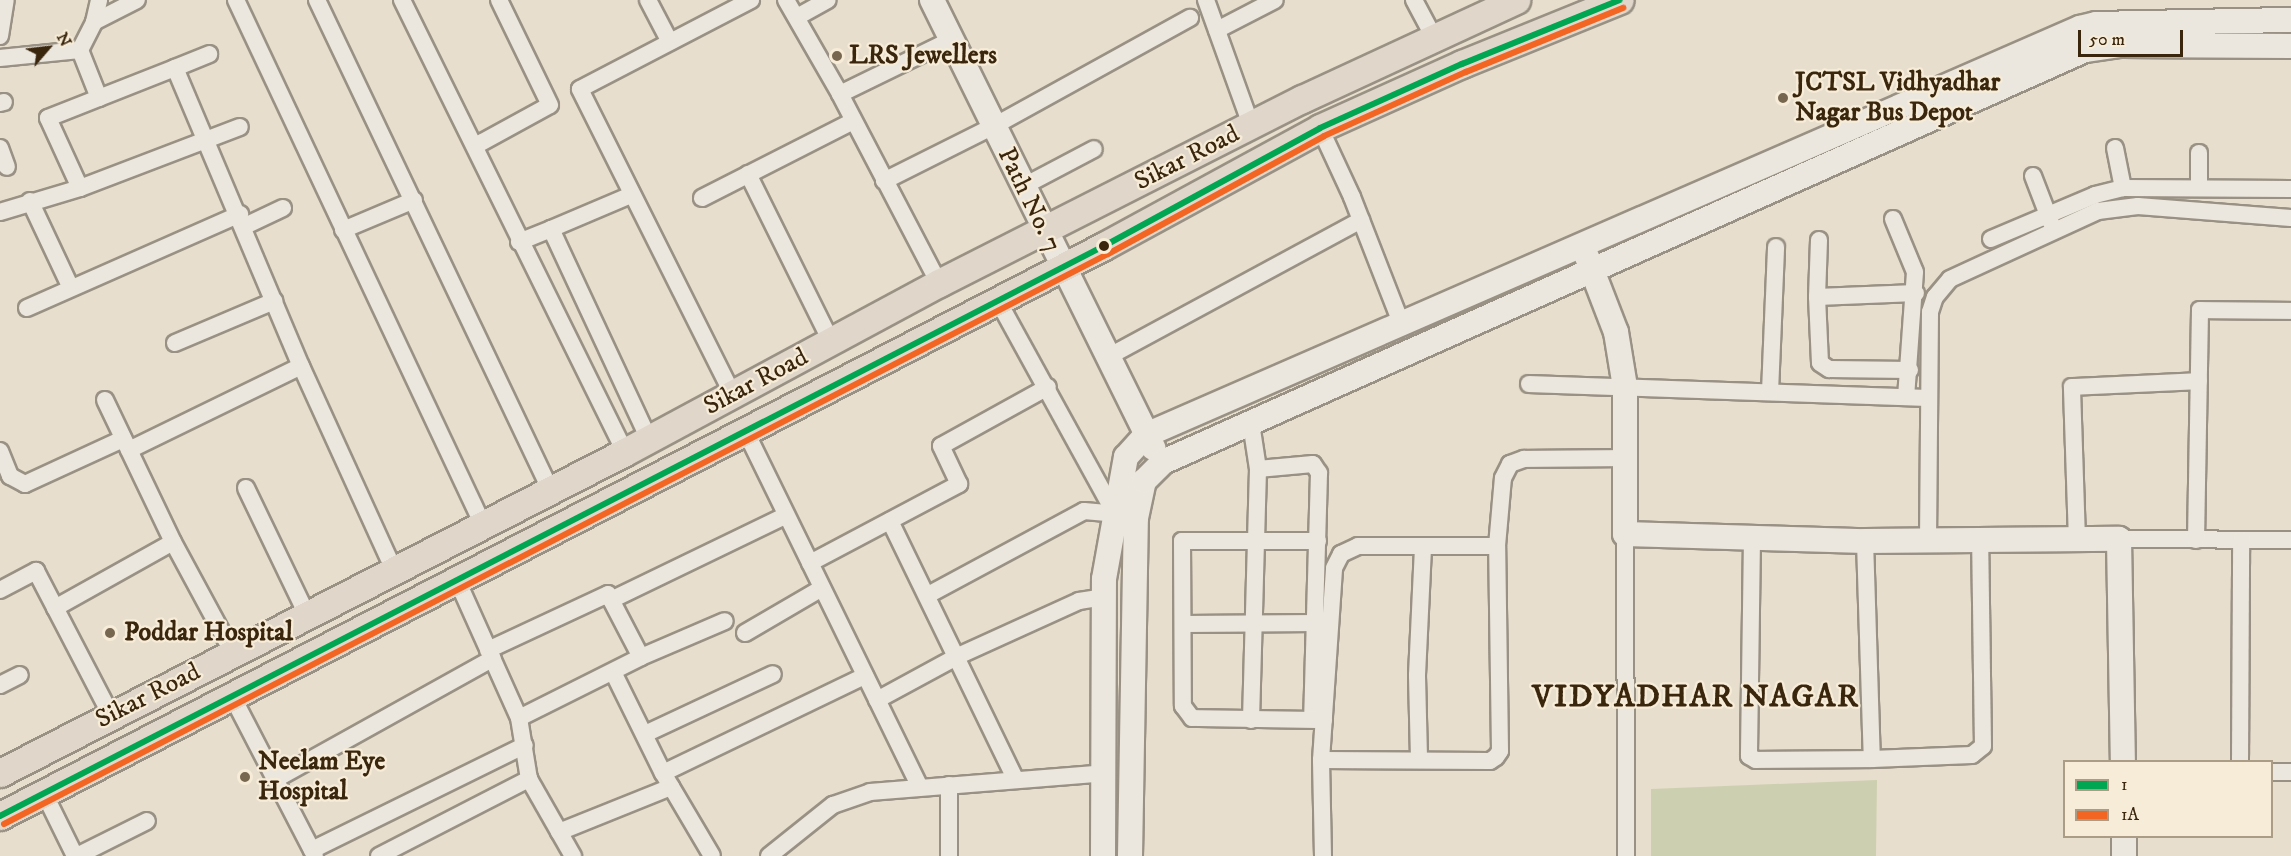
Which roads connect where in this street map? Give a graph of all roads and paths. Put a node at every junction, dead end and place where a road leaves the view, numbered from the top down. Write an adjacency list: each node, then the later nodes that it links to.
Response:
1 (6, 0): 24 (street)
2 (99, 0): 21 (street)
3 (137, 0): 21 (street)
4 (236, 0): 66 (street)
5 (317, 0): 56 (street)
6 (402, 0): 40 (street)
7 (499, 0): 40 (street)
8 (648, 0): 26 (street)
9 (751, 0): 26 (street)
10 (786, 0): 18 (street)
11 (828, 0): 18 (street)
12 (932, 0): 25 (street, Path No. 7)
13 (1206, 0): 22 (street)
14 (1275, 0): 22 (street)
15 (1414, 0): 23 (street)
16 (1516, 0): 23 (main road, Sikar Road)
17 (1620, 0): 38 (main road)
18 (797, 17): 32 (street)
19 (1190, 18): 36 (street)
20 (2291, 20): 72 (street)
21 (94, 22): 28 (street)
22 (1217, 30): 35 (street)
23 (1433, 35): 35 (main road, Sikar Road)
24 (0, 36)
25 (953, 39): 32 (street); 36 (street, Path No. 7)
26 (670, 42): 54 (street)
27 (2291, 46): 74 (street)
28 (80, 50): 30 (street); 33 (street)
29 (209, 54): 31 (street)
30 (0, 58)
31 (176, 68): 33 (street); 39 (street)
32 (840, 94): 34 (street)
33 (99, 98): 51 (street)
34 (853, 121): 46 (street); 48 (street)
35 (1251, 125): 67 (main road, Sikar Road)
36 (994, 126): 48 (street); 49 (street, Path No. 7)
37 (240, 128): 39 (street)
38 (1320, 128): 63 (street); 73 (main road)
39 (208, 143): 51 (street); 62 (street)
40 (475, 146): 70 (street)
41 (0, 148): 45 (street)
42 (2115, 148): 52 (street)
43 (1094, 149): 49 (street)
44 (2199, 153): 50 (street)
45 (7, 167)
46 (748, 174): 55 (street); 84 (street)
47 (2033, 176): 64 (street)
48 (884, 181): 75 (street)
49 (1022, 186): 67 (street, Path No. 7)
50 (2199, 187): 52 (street); 53 (street)
51 (80, 188): 57 (street)
52 (2123, 188): 64 (street)
53 (2291, 189)
54 (631, 195): 65 (street); 94 (street)
55 (702, 198)
56 (414, 200): 66 (street); 110 (street)
57 (30, 201): 59 (street); 76 (street)
58 (283, 208): 62 (street)
59 (0, 212)
60 (2291, 218): 64 (street)
61 (1893, 219): 77 (street)
62 (242, 220): 76 (street); 80 (street)
63 (1361, 220): 83 (street); 86 (street)
64 (2050, 221): 68 (street); 96 (street)
65 (551, 229): 70 (street); 101 (street)
66 (343, 230): 114 (street)
67 (1044, 231): 73 (street, Path No. 7); 75 (main road, Sikar Road)
68 (1991, 239)
69 (1819, 240): 78 (street)
70 (519, 242): 104 (street)
71 (1776, 247): 93 (street)
72 (1583, 248): 74 (street); 83 (street)
73 (1061, 267): 79 (main road); 86 (street, Path No. 7)
74 (1593, 270): 92 (street); 98 (street)
75 (939, 283): 84 (main road, Sikar Road)
76 (71, 288): 81 (street)
77 (1916, 293): 78 (street); 88 (street)
78 (1817, 297): 88 (street)
79 (997, 299): 91 (street); 99 (main road)
80 (274, 301): 85 (street); 87 (street)
81 (27, 308)
82 (2291, 311): 89 (street)
83 (1401, 323): 100 (street)
84 (831, 341): 94 (main road, Sikar Road)
85 (175, 344)
86 (1106, 358): 100 (street, Path No. 7)
87 (301, 366): 102 (street); 131 (street)
88 (1910, 370): 95 (street)
89 (2199, 381): 118 (street); 119 (street)
90 (1529, 384): 92 (street)
91 (1048, 387): 111 (street); 113 (street)
92 (1625, 387): 93 (street); 105 (street)
93 (1770, 392): 95 (street)
94 (733, 394): 101 (main road, Sikar Road)
95 (1906, 397): 96 (street)
96 (1927, 398): 124 (street)
97 (105, 400): 102 (street)
98 (1251, 423): 106 (street); 107 (street)
99 (745, 430): 112 (street); 132 (main road)
100 (1146, 435): 106 (street, Path No. 7); 111 (street)
101 (649, 439): 104 (main road, Sikar Road)
102 (126, 445): 108 (street); 126 (street)
103 (0, 451): 108 (street)
104 (625, 452): 110 (main road, Sikar Road)
105 (1623, 458): 115 (street); 128 (street)
106 (1162, 462): 111 (street)
107 (1258, 469): 122 (street); 127 (street)
108 (5, 477)
109 (246, 488): 139 (street)
110 (550, 491): 114 (main road, Sikar Road)
111 (1125, 515): 135 (street); 136 (street); 190 (street)
112 (785, 516): 130 (street); 137 (street)
113 (890, 521): 130 (street); 135 (street)
114 (483, 525): 131 (main road, Sikar Road)
115 (1625, 534): 116 (street); 192 (street)
116 (1752, 538): 123 (street); 163 (street)
117 (2119, 539): 118 (street); 119 (street); 165 (street)
118 (2078, 540): 125 (street)
119 (2196, 540): 120 (street)
120 (2241, 540): 121 (street); 166 (street)
121 (2291, 540)
122 (1318, 541): 127 (street); 141 (street)
123 (1865, 541): 124 (street); 163 (street)
124 (1928, 541): 125 (street)
125 (1980, 541): 163 (street)
126 (172, 542): 138 (street); 145 (street)
127 (1257, 542): 142 (street); 143 (street)
128 (1497, 546): 129 (street); 162 (street)
129 (1423, 549): 159 (street); 162 (street)
130 (810, 562): 133 (street)
131 (394, 570): 139 (main road, Sikar Road)
132 (458, 580): 146 (street); 154 (main road)
133 (822, 588): 144 (street); 152 (street)
134 (0, 590): 138 (street)
135 (928, 595): 147 (street)
136 (1104, 597): 147 (street); 170 (street)
137 (611, 600): 146 (street); 148 (street)
138 (55, 608): 156 (street)
139 (307, 615): 145 (main road, Sikar Road)
140 (725, 621): 148 (street)
141 (1317, 623): 143 (street); 159 (street)
142 (1185, 624): 143 (street); 158 (street)
143 (1256, 625): 158 (street)
144 (745, 633)
145 (233, 653): 156 (main road, Sikar Road)
146 (490, 654): 157 (street); 171 (street)
147 (958, 656): 155 (street); 174 (street)
148 (640, 657): 149 (street)
149 (614, 674): 157 (street); 160 (street)
150 (773, 674): 160 (street)
151 (20, 675): 153 (street)
152 (865, 676): 155 (street); 173 (street)
153 (0, 686)
154 (231, 694): 171 (street); 177 (main road)
155 (877, 700): 176 (street)
156 (111, 715): 169 (main road, Sikar Road)
157 (519, 718): 161 (street)
158 (1251, 720): 159 (street)
159 (1318, 720): 164 (street)
160 (645, 734): 173 (street)
161 (525, 745): 172 (street); 182 (street)
162 (1419, 759): 164 (street)
163 (1872, 759)
164 (1321, 760): 191 (street)
165 (2123, 760)
166 (2240, 760)
167 (2273, 772): 168 (street)
168 (2291, 772)
169 (0, 773)
170 (1104, 773): 174 (street); 189 (street)
171 (276, 779): 182 (street)
172 (529, 779): 180 (street); 185 (street)
173 (667, 780): 180 (street); 186 (street)
174 (1016, 780): 175 (street)
175 (949, 785): 176 (street); 188 (street)
176 (920, 788): 187 (street)
177 (44, 793): 178 (main road); 184 (street)
178 (0, 816)
179 (147, 821): 184 (street)
180 (559, 832): 183 (street)
181 (2124, 838): 193 (street)
182 (313, 853)
183 (571, 855)
184 (76, 856)
185 (379, 856)
186 (712, 856)
187 (769, 856)
188 (949, 856)
189 (1103, 856)
190 (1130, 856)
191 (1323, 856)
192 (1626, 856)
193 (2124, 856)

